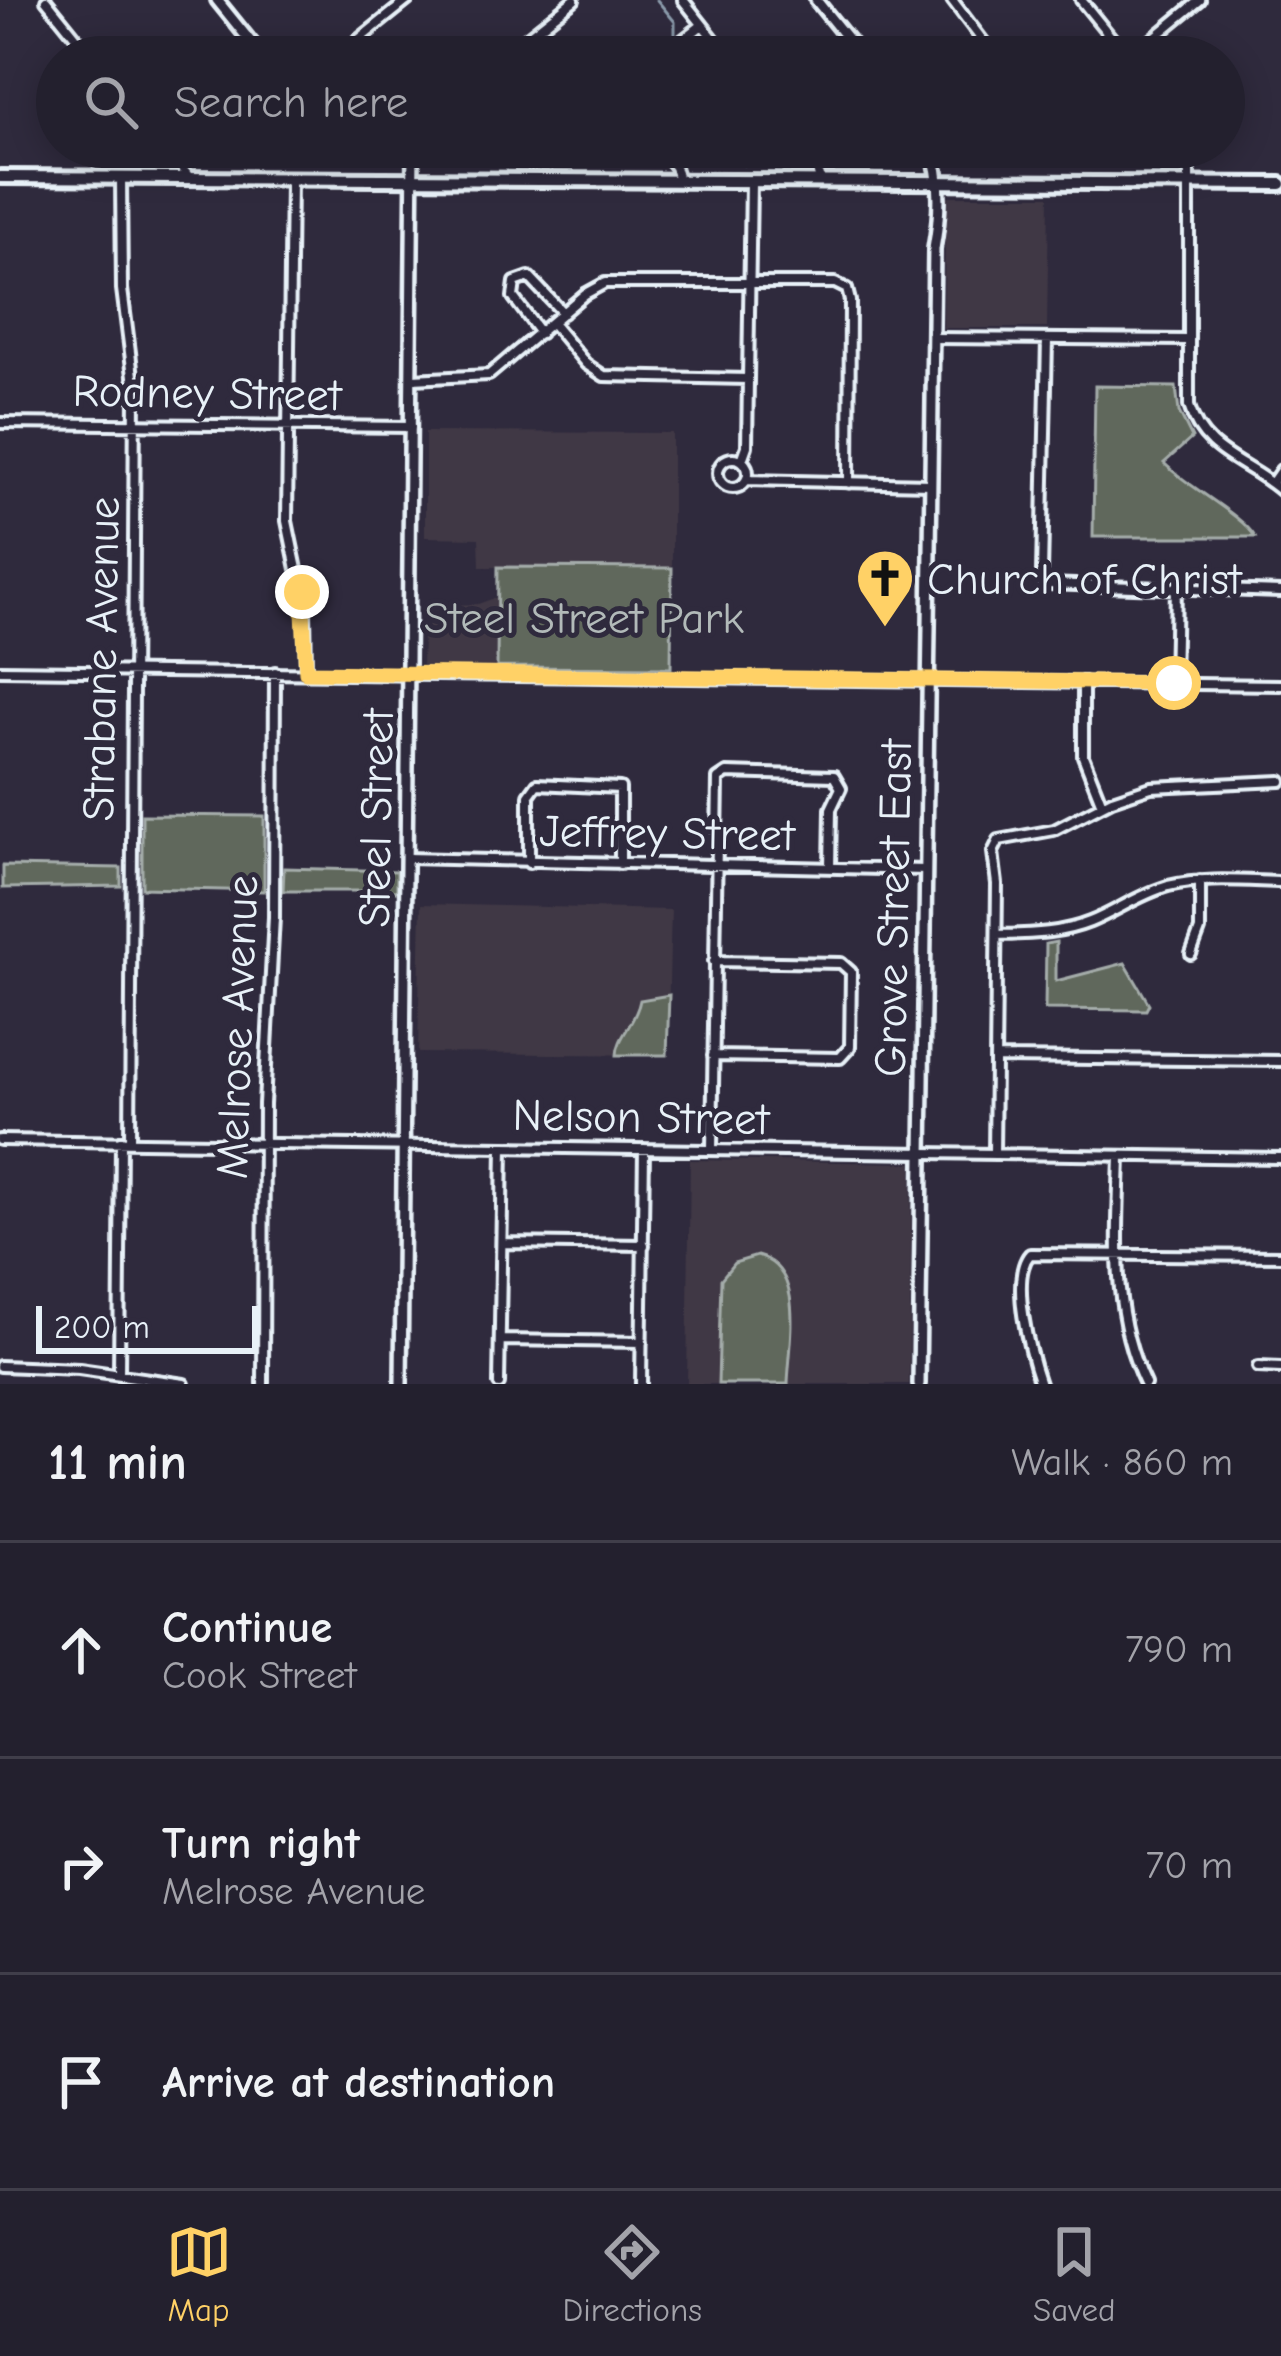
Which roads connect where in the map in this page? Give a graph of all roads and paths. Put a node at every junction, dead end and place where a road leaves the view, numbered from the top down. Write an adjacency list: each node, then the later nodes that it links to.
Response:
1 (46, 0): 13 (street)
2 (218, 0): 14 (street)
3 (389, 0): 11 (street)
4 (407, 0): 11 (street)
5 (574, 0): 16 (street)
6 (682, 0): 12 (street)
7 (816, 0): 19 (street)
8 (952, 0): 20 (street)
9 (1081, 0): 21 (street)
10 (1200, 0): 22 (street)
11 (396, 9): 15 (street)
12 (702, 25): 17 (street); 18 (street)
13 (75, 36)
14 (246, 36)
15 (363, 36)
16 (529, 36)
17 (688, 36)
18 (711, 36)
19 (845, 36)
20 (979, 36)
21 (1111, 36)
22 (1155, 36)
23 (182, 168): 31 (street)
24 (414, 168): 33 (street, Steel Street)
25 (675, 168): 34 (street)
26 (816, 168): 37 (street)
27 (935, 168): 36 (street, Grove Street East)
28 (1188, 168): 38 (street)
29 (0, 177): 30 (main road)
30 (122, 178): 31 (main road); 50 (street, Strabane Avenue)
31 (190, 178): 32 (main road)
32 (291, 179): 33 (main road); 51 (street)
33 (415, 180): 34 (main road); 47 (street, Steel Street)
34 (680, 182): 35 (main road)
35 (751, 182): 37 (main road); 40 (street)
36 (938, 182): 37 (main road); 38 (main road); 44 (street, Grove Street East)
37 (820, 183)
38 (1188, 184): 39 (main road); 46 (street)
39 (1281, 184)
40 (749, 282): 41 (street); 48 (street); 56 (street)
41 (563, 313): 42 (street); 43 (street)
42 (552, 323): 43 (street); 48 (street)
43 (540, 333): 47 (street)
44 (933, 338): 45 (street); 58 (street, Grove Street East)
45 (1047, 339): 46 (street); 60 (street)
46 (1186, 340): 57 (street)
47 (413, 379): 52 (street, Steel Street)
48 (748, 379): 53 (street)
49 (0, 423): 50 (street, Rodney Street)
50 (135, 424): 51 (street, Rodney Street); 63 (street, Strabane Avenue)
51 (288, 425): 52 (street, Rodney Street); 65 (street)
52 (412, 427): 66 (street, Steel Street)
53 (742, 460): 55 (street); 55 (street)
54 (1281, 470): 57 (street)
55 (747, 480): 56 (street)
56 (849, 483): 58 (street)
57 (1272, 483): 59 (street)
58 (931, 484): 67 (street, Grove Street East)
59 (1281, 490)
60 (1176, 587): 61 (street); 69 (street)
61 (1281, 592)
62 (0, 670): 63 (street)
63 (135, 671): 64 (street); 88 (street, Strabane Avenue)
64 (275, 672): 65 (street); 89 (street, Melrose Avenue)
65 (306, 672): 66 (street)
66 (409, 674): 67 (street); 73 (street, Steel Street)
67 (928, 679): 68 (street); 78 (street, Grove Street East)
68 (1082, 682): 69 (street); 72 (street)
69 (1174, 683): 70 (street)
70 (1281, 685)
71 (1281, 782): 72 (street)
72 (1102, 804): 81 (street)
73 (407, 858): 74 (street, Jeffrey Street); 90 (street, Steel Street)
74 (530, 863): 75 (street, Jeffrey Street); 75 (street)
75 (620, 864): 76 (street, Jeffrey Street)
76 (716, 867): 77 (street, Jeffrey Street); 77 (street); 83 (street)
77 (830, 868): 78 (street, Jeffrey Street)
78 (926, 870): 94 (street, Grove Street East)
79 (1200, 880): 80 (street); 81 (street); 82 (street)
80 (1281, 882)
81 (997, 934): 85 (street)
82 (1191, 954)
83 (714, 961): 84 (street); 84 (street)
84 (713, 1056): 93 (street)
85 (996, 1058): 86 (street); 95 (street)
86 (1281, 1061)
87 (0, 1139): 88 (street, Nelson Street)
88 (126, 1141): 89 (street, Nelson Street); 107 (street, Strabane Avenue)
89 (263, 1143): 90 (street, Nelson Street); 109 (street, Melrose Avenue)
90 (403, 1146): 91 (street, Nelson Street); 110 (street, Steel Street)
91 (503, 1147): 92 (street, Nelson Street); 98 (street)
92 (644, 1149): 93 (street, Nelson Street); 99 (street)
93 (712, 1150): 94 (street, Nelson Street)
94 (922, 1153): 95 (street, Nelson Street); 113 (street, Grove Street East)
95 (994, 1154): 96 (street, Nelson Street)
96 (1120, 1156): 97 (street, Nelson Street); 100 (street)
97 (1281, 1158)
98 (502, 1243): 99 (street); 102 (street)
99 (644, 1245): 103 (street)
100 (1118, 1253): 101 (street); 114 (street); 115 (street)
101 (1281, 1256)
102 (500, 1340): 103 (street); 111 (street)
103 (642, 1342): 112 (street)
104 (0, 1366): 107 (street)
105 (1258, 1367): 106 (street)
106 (1281, 1368)
107 (119, 1374): 108 (street)
108 (184, 1384)
109 (263, 1384)
110 (401, 1384)
111 (499, 1384)
112 (641, 1384)
113 (919, 1384)
114 (1040, 1384)
115 (1145, 1384)

